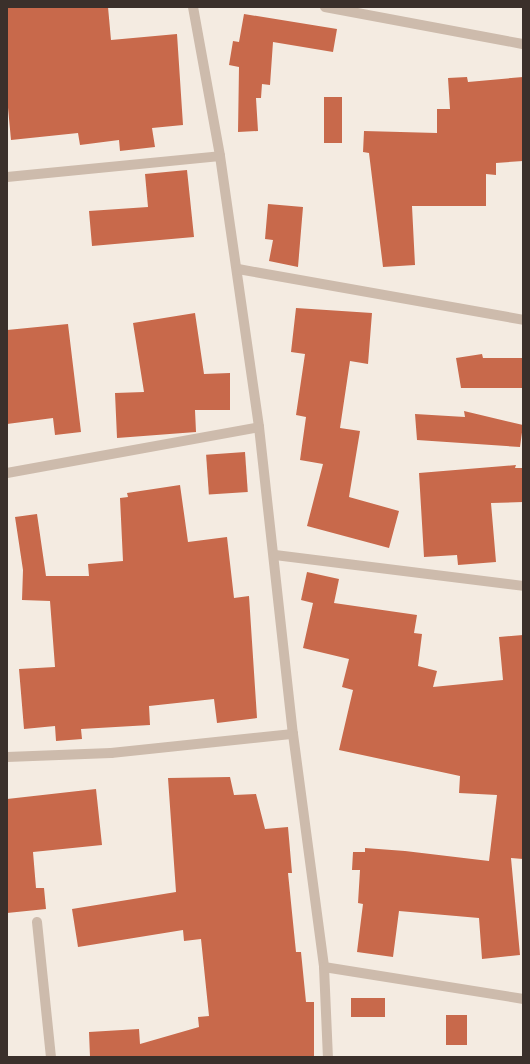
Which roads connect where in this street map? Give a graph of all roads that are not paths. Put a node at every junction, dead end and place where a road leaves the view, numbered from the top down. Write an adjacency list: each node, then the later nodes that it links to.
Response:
1 (193, 7): 4 (street)
2 (325, 7): 3 (street)
3 (523, 44)
4 (220, 156): 5 (street); 6 (street)
5 (7, 177)
6 (238, 269): 7 (street); 8 (street)
7 (523, 320)
8 (259, 427): 9 (street); 10 (street)
9 (7, 473)
10 (275, 555): 11 (street); 12 (street)
11 (523, 586)
12 (293, 734): 13 (street); 15 (street)
13 (7, 757)
14 (37, 922): 17 (street)
15 (324, 967): 16 (street); 18 (street)
16 (523, 999)
17 (51, 1057)
18 (328, 1057)

